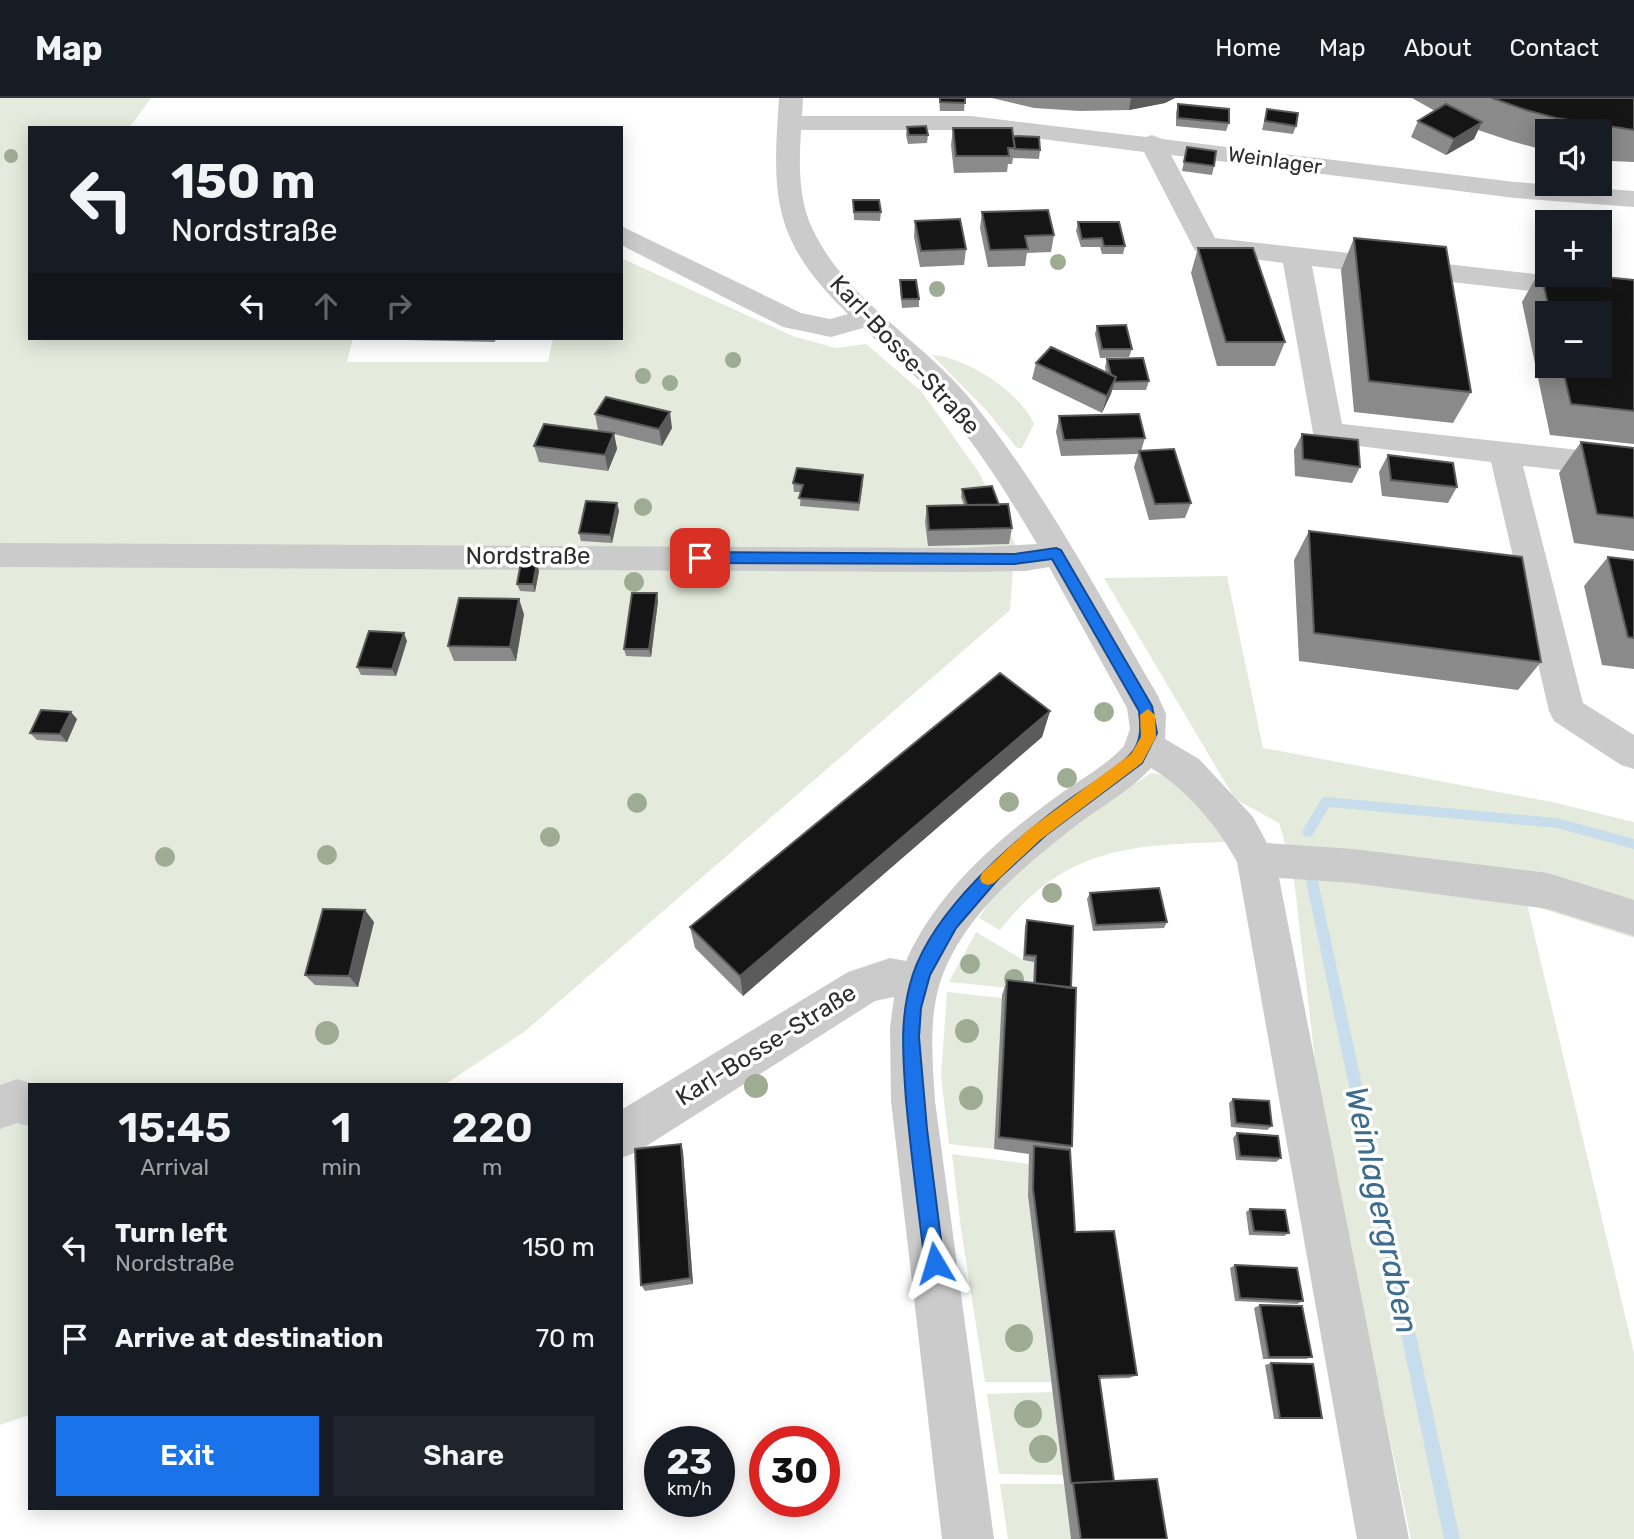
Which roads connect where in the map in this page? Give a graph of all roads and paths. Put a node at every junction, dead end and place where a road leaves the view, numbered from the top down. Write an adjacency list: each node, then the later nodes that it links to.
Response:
1 (790, 111): 2 (street, Weinlager); 7 (street, Karl-Bosse-Straße)
2 (1152, 143): 3 (street, Weinlager); 5 (street)
3 (1634, 199)
4 (623, 235): 7 (street)
5 (1296, 256): 6 (street); 8 (street)
6 (1634, 294)
7 (868, 317): 10 (street, Karl-Bosse-Straße)
8 (1504, 453): 9 (street); 13 (street)
9 (1634, 467)
10 (1056, 554): 11 (street, Nordstraße); 12 (street, Karl-Bosse-Straße)
11 (0, 555)
12 (1145, 746): 14 (street); 16 (street)
13 (1634, 754)
14 (1256, 859): 15 (street); 21 (street)
15 (1634, 918)
16 (918, 983): 19 (street, Karl-Bosse-Straße); 20 (street)
17 (28, 1104): 18 (street)
18 (0, 1107)
19 (623, 1135)
20 (968, 1539)
21 (1383, 1539)

